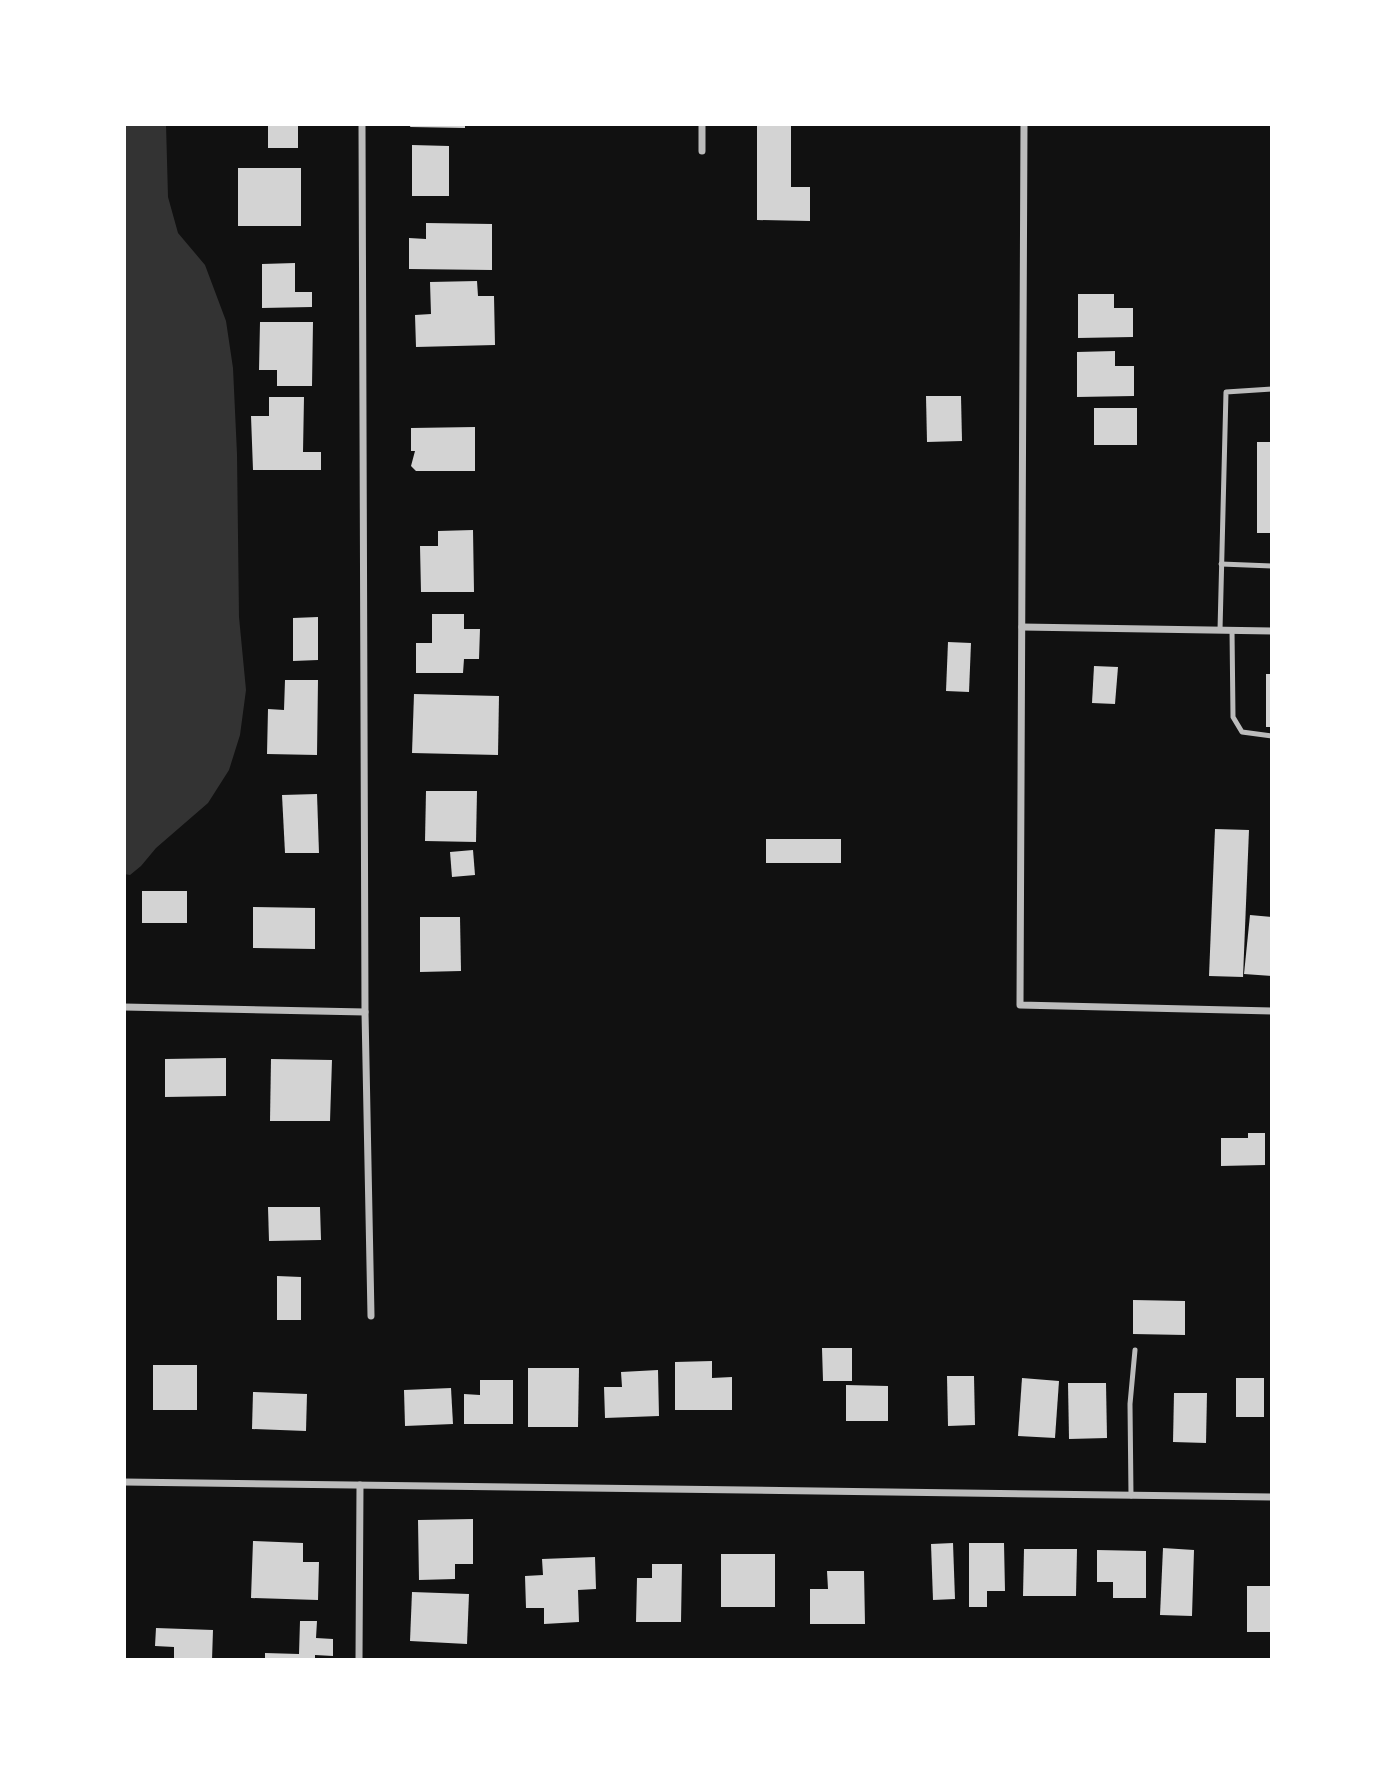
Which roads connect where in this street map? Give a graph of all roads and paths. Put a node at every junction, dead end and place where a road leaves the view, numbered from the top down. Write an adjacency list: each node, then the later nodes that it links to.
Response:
1 (362, 124): 15 (street)
2 (702, 124): 4 (street)
3 (1024, 124): 8 (street)
4 (702, 151)
5 (1272, 389): 6 (lane)
6 (1222, 564): 7 (lane); 9 (lane)
7 (1272, 566)
8 (1022, 627): 9 (street); 14 (street)
9 (1220, 630): 10 (street)
10 (1232, 631): 11 (street); 12 (lane)
11 (1272, 631)
12 (1272, 736)
13 (124, 1007): 15 (street)
14 (1272, 1011)
15 (365, 1012): 16 (street)
16 (371, 1316)
17 (1135, 1350): 20 (lane)
18 (124, 1482): 19 (street)
19 (360, 1485): 20 (street); 22 (street)
20 (1131, 1496): 21 (street)
21 (1272, 1497)
22 (359, 1660)

